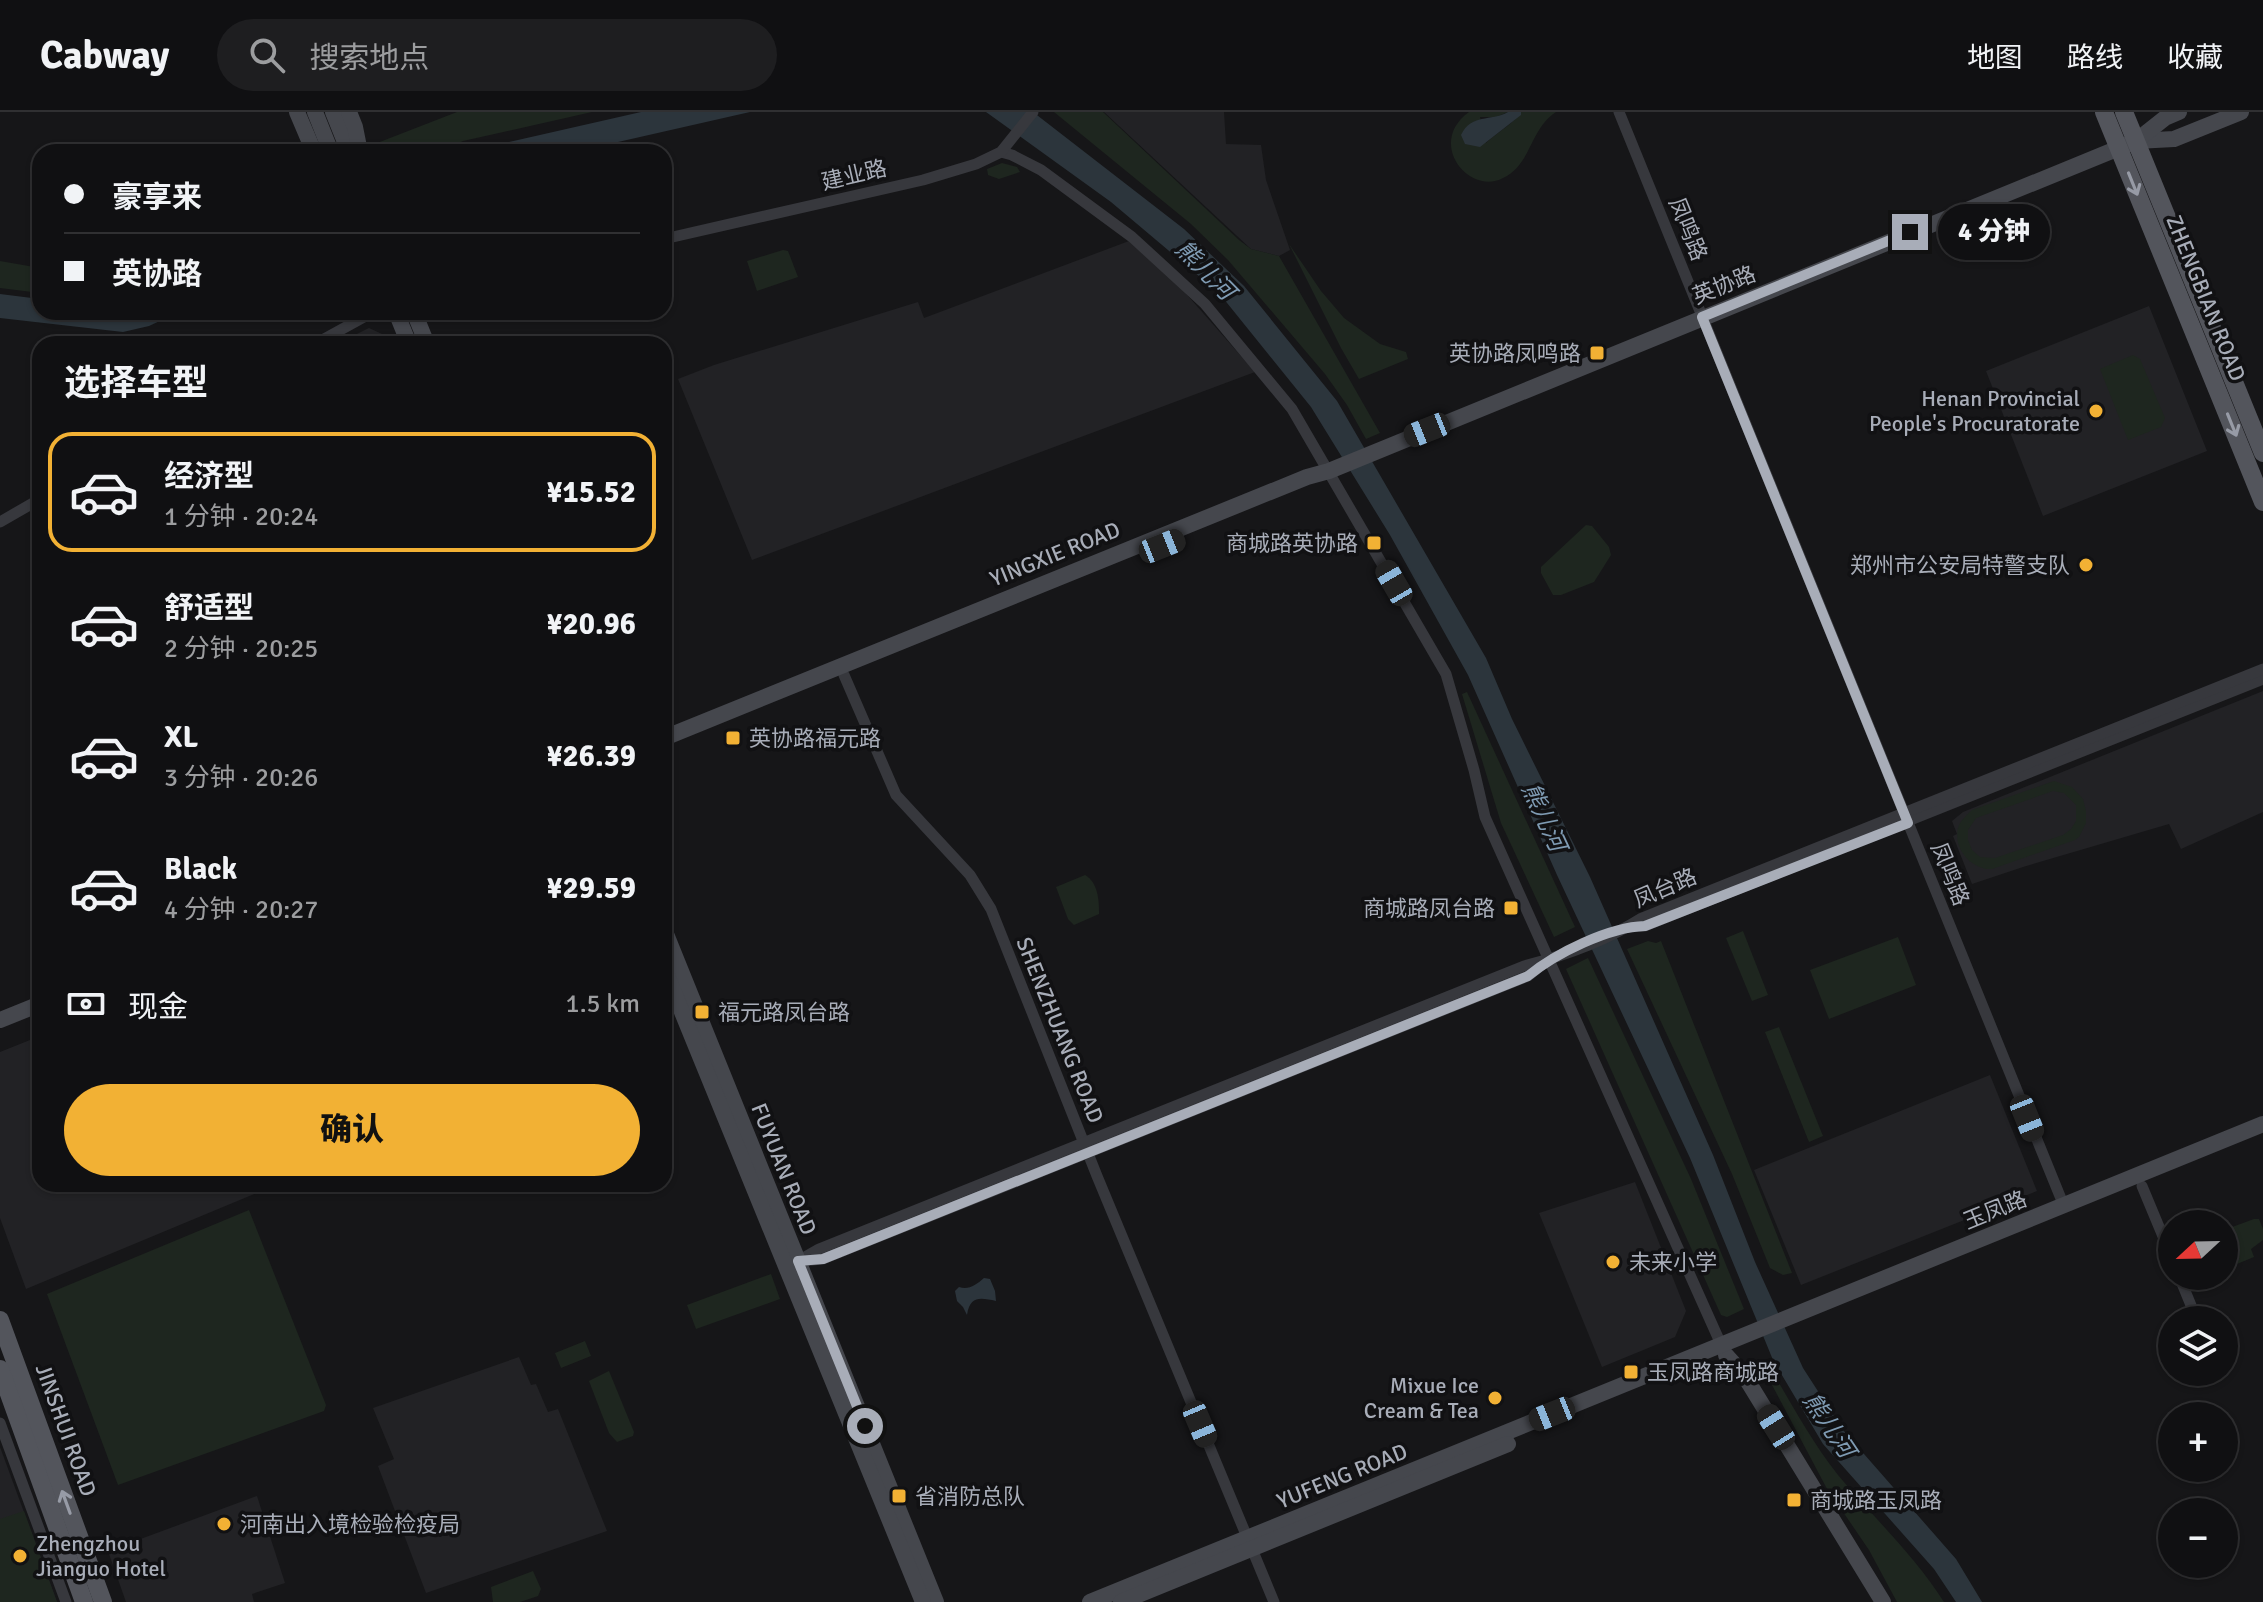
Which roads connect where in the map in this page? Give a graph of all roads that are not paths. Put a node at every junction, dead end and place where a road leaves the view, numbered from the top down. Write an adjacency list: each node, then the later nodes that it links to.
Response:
1 (297, 112): 11 (street)
2 (315, 112): 12 (street)
3 (333, 112): 13 (street)
4 (349, 112): 14 (street)
5 (1033, 112): 16 (street, 建业路)
6 (1619, 112): 18 (street, 凤鸣路)
7 (2104, 112): 15 (main road, ZHENGBIAN ROAD)
8 (2124, 112): 15 (main road, ZHENGBIAN ROAD)
9 (2179, 112): 15 (street)
10 (2241, 112): 15 (street)
11 (311, 144)
12 (328, 144)
13 (346, 144)
14 (358, 144)
15 (2127, 145): 18 (street, 英协路); 21 (main road, ZHENGBIAN ROAD); 23 (main road, ZHENGBIAN ROAD, one-way to 23)
16 (1001, 152): 17 (street, 建业路); 22 (street)
17 (672, 237)
18 (1702, 317): 22 (street, 英协路); 31 (street, 凤鸣路)
19 (358, 320): 20 (street)
20 (330, 336)
21 (2263, 453)
22 (1333, 469): 27 (street, YINGXIE ROAD); 29 (street, YINGXIE ROAD); 33 (street)
23 (2263, 502)
24 (32, 504): 25 (street)
25 (0, 522)
26 (2263, 669): 31 (street, 凤台路)
27 (844, 675): 30 (street, YINGXIE ROAD); 41 (street, SHENZHUANG ROAD)
28 (2263, 679): 31 (street, 凤台路)
29 (672, 735)
30 (672, 746)
31 (1906, 818): 33 (street, 凤台路); 43 (street, 凤鸣路)
32 (672, 949): 45 (street, FUYUAN ROAD)
33 (1548, 960): 41 (street, 凤台路); 49 (street)
34 (672, 988): 56 (street, FUYUAN ROAD)
35 (32, 996): 37 (street)
36 (32, 1007): 38 (street)
37 (0, 1009)
38 (0, 1020)
39 (2263, 1124): 43 (street, 玉凤路)
40 (2263, 1136): 42 (street, 玉凤路)
41 (1086, 1148): 45 (street, 凤台路); 52 (street, SHENZHUANG ROAD)
42 (2142, 1186): 44 (street); 47 (street, 玉凤路)
43 (2064, 1206): 47 (street, 玉凤路)
44 (2158, 1224)
45 (798, 1261): 57 (street, FUYUAN ROAD)
46 (0, 1320): 55 (main road, JINSHUI ROAD, one-way to 46)
47 (1798, 1320): 48 (street, 玉凤路)
48 (1747, 1341): 49 (street, YUFENG ROAD)
49 (1724, 1350): 52 (street, YUFENG ROAD); 61 (street); 62 (street)
50 (0, 1369): 54 (main road, JINSHUI ROAD)
51 (0, 1423): 53 (street)
52 (1249, 1543): 58 (street, YUFENG ROAD); 59 (street, YUFENG ROAD); 60 (street, SHENZHUANG ROAD)
53 (66, 1602)
54 (84, 1602)
55 (103, 1602)
56 (923, 1602)
57 (936, 1602)
58 (1090, 1602)
59 (1121, 1602)
60 (1274, 1602)
61 (1872, 1602)
62 (1883, 1602)

